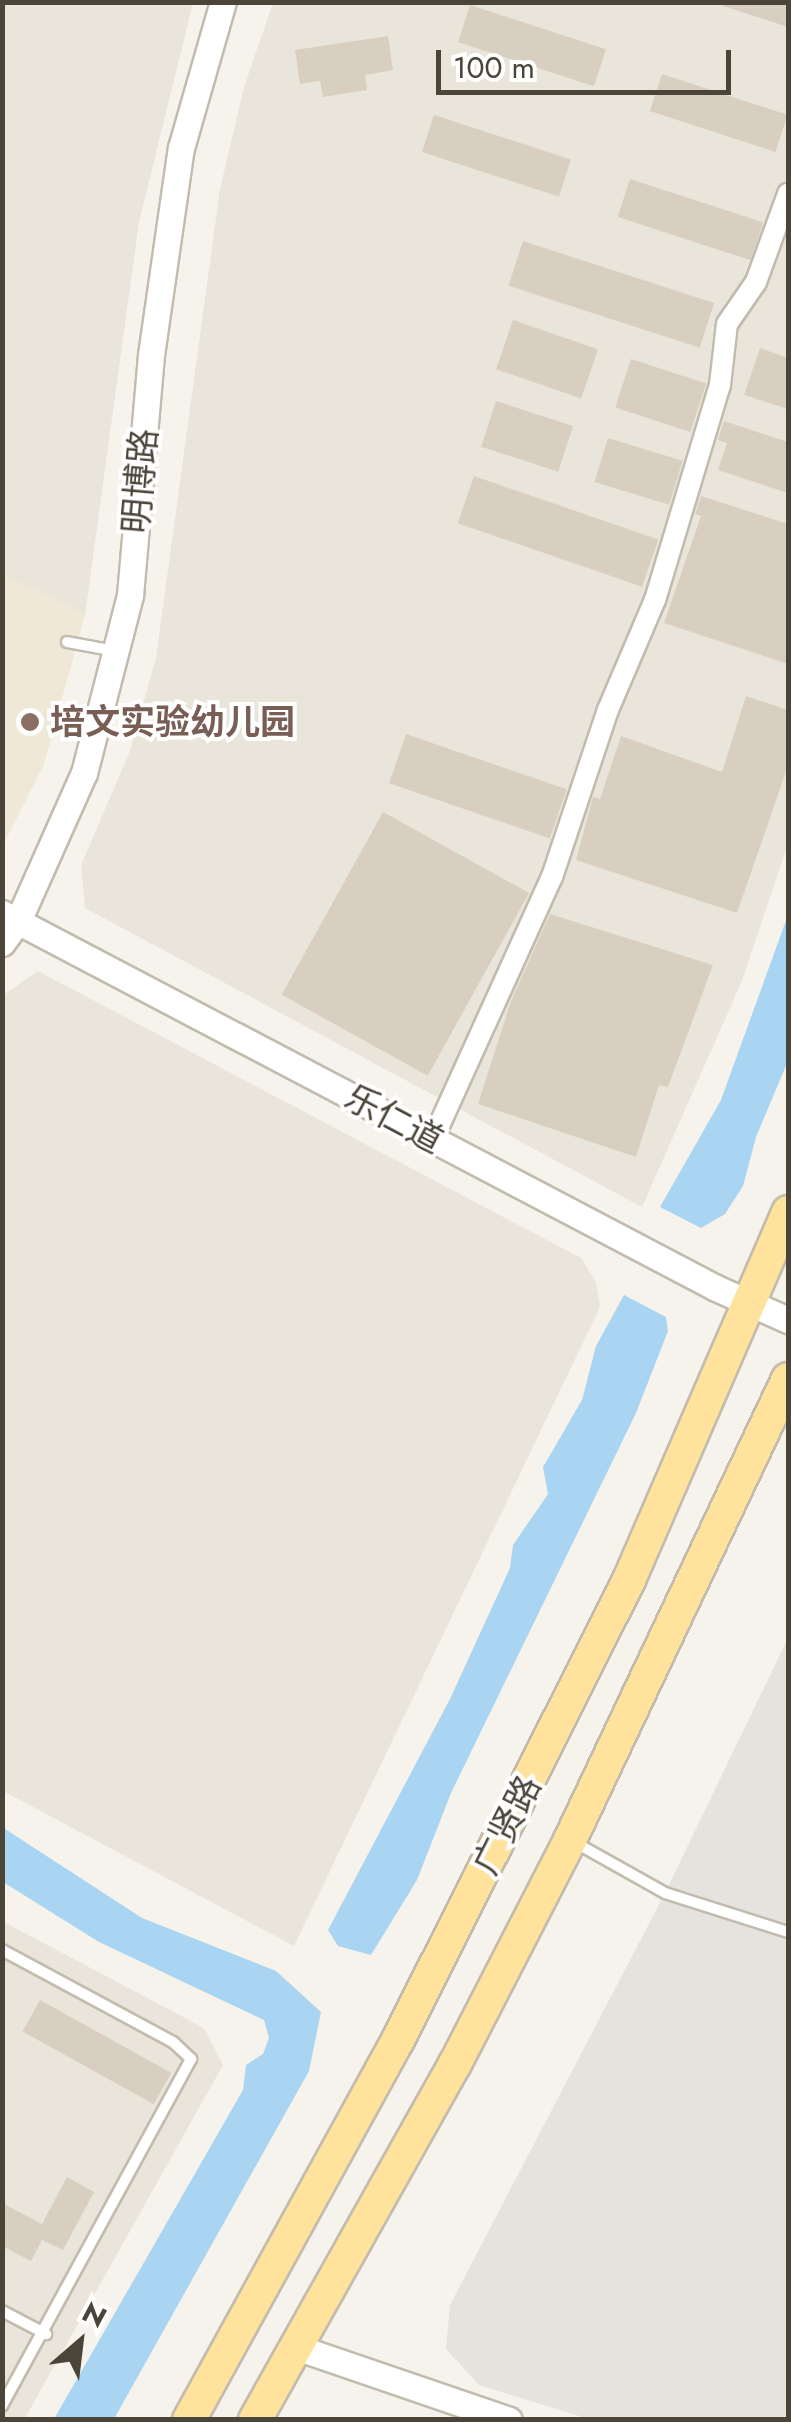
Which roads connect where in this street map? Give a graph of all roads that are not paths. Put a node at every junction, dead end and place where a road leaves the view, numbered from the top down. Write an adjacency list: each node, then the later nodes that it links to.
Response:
1 (224, 2): 4 (street, 明博路)
2 (788, 194): 7 (street)
3 (67, 642): 4 (lane)
4 (116, 652): 5 (street, 明博路)
5 (10, 917): 6 (street, 明博路); 7 (street, 乐仁道)
6 (2, 942)
7 (433, 1140): 9 (street, 乐仁道)
8 (788, 1212): 9 (main road, 广贤路)
9 (751, 1304): 10 (street, 乐仁道); 20 (main road, 广贤路)
10 (788, 1320)
11 (788, 1379): 12 (main road, 广贤路)
12 (570, 1840): 13 (lane); 17 (main road, 广贤路)
13 (788, 1932)
14 (2, 1950): 16 (lane)
15 (2, 2311): 16 (lane)
16 (46, 2334): 18 (lane)
17 (296, 2346): 19 (street); 21 (main road, 广贤路)
18 (2, 2406)
19 (463, 2413): 22 (street)
20 (188, 2420)
21 (256, 2420)
22 (509, 2420)

